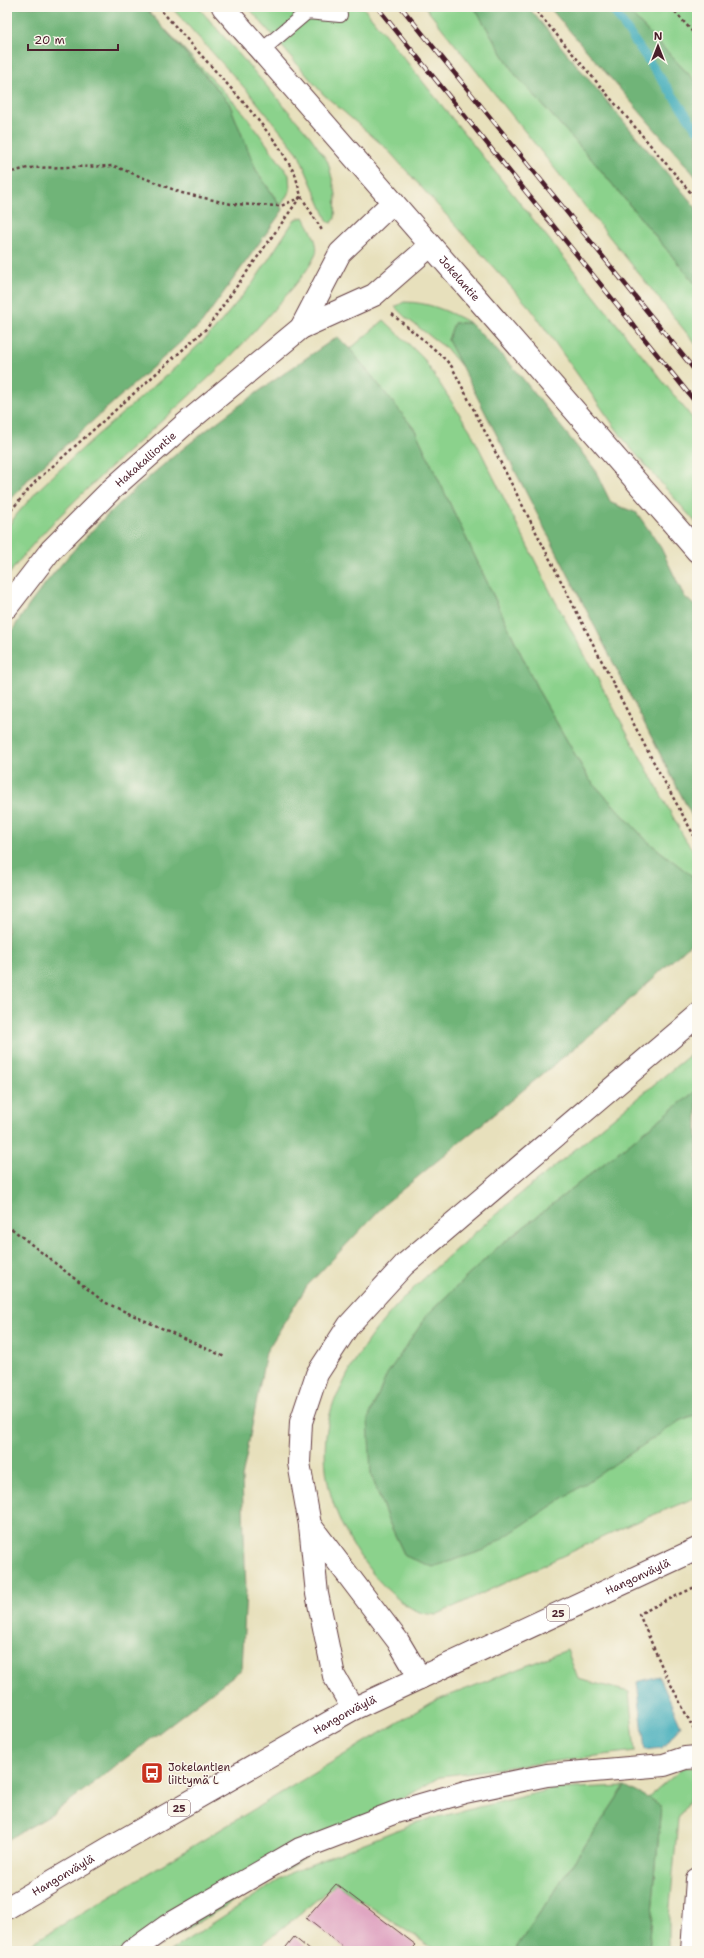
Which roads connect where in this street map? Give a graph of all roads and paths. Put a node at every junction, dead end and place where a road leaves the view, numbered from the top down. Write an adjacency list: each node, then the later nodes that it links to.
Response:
1 (158, 7): 9 (path)
2 (223, 7): 7 (main road, Jokelantie)
3 (533, 7): 10 (path)
4 (671, 7): 6 (path)
5 (340, 14): 7 (lane)
6 (697, 37)
7 (261, 51): 11 (main road, Jokelantie)
8 (7, 173): 9 (path)
9 (301, 196): 13 (path); 16 (path)
10 (697, 200)
11 (393, 202): 12 (main road, Jokelantie); 13 (main road, Hakakalliontie)
12 (430, 246): 14 (main road, Hakakalliontie); 17 (main road, Jokelantie)
13 (340, 253): 15 (main road, Hakakalliontie)
14 (374, 295): 15 (main road, Hakakalliontie); 19 (path)
15 (300, 328): 18 (main road, Hakakalliontie)
16 (7, 515)
17 (697, 551)
18 (7, 607)
19 (697, 841)
20 (697, 1016): 23 (main road)
21 (7, 1225): 22 (path)
22 (225, 1357)
23 (310, 1525): 26 (main road); 27 (main road)
24 (697, 1549): 26 (main road, Hangonväylä / 25)
25 (697, 1586): 28 (path)
26 (420, 1678): 27 (main road, Hangonväylä / 25)
27 (352, 1709): 31 (main road, Hangonväylä / 25)
28 (697, 1736)
29 (697, 1757): 32 (main road)
30 (697, 1879): 33 (main road)
31 (7, 1908)
32 (132, 1951)
33 (692, 1951)

